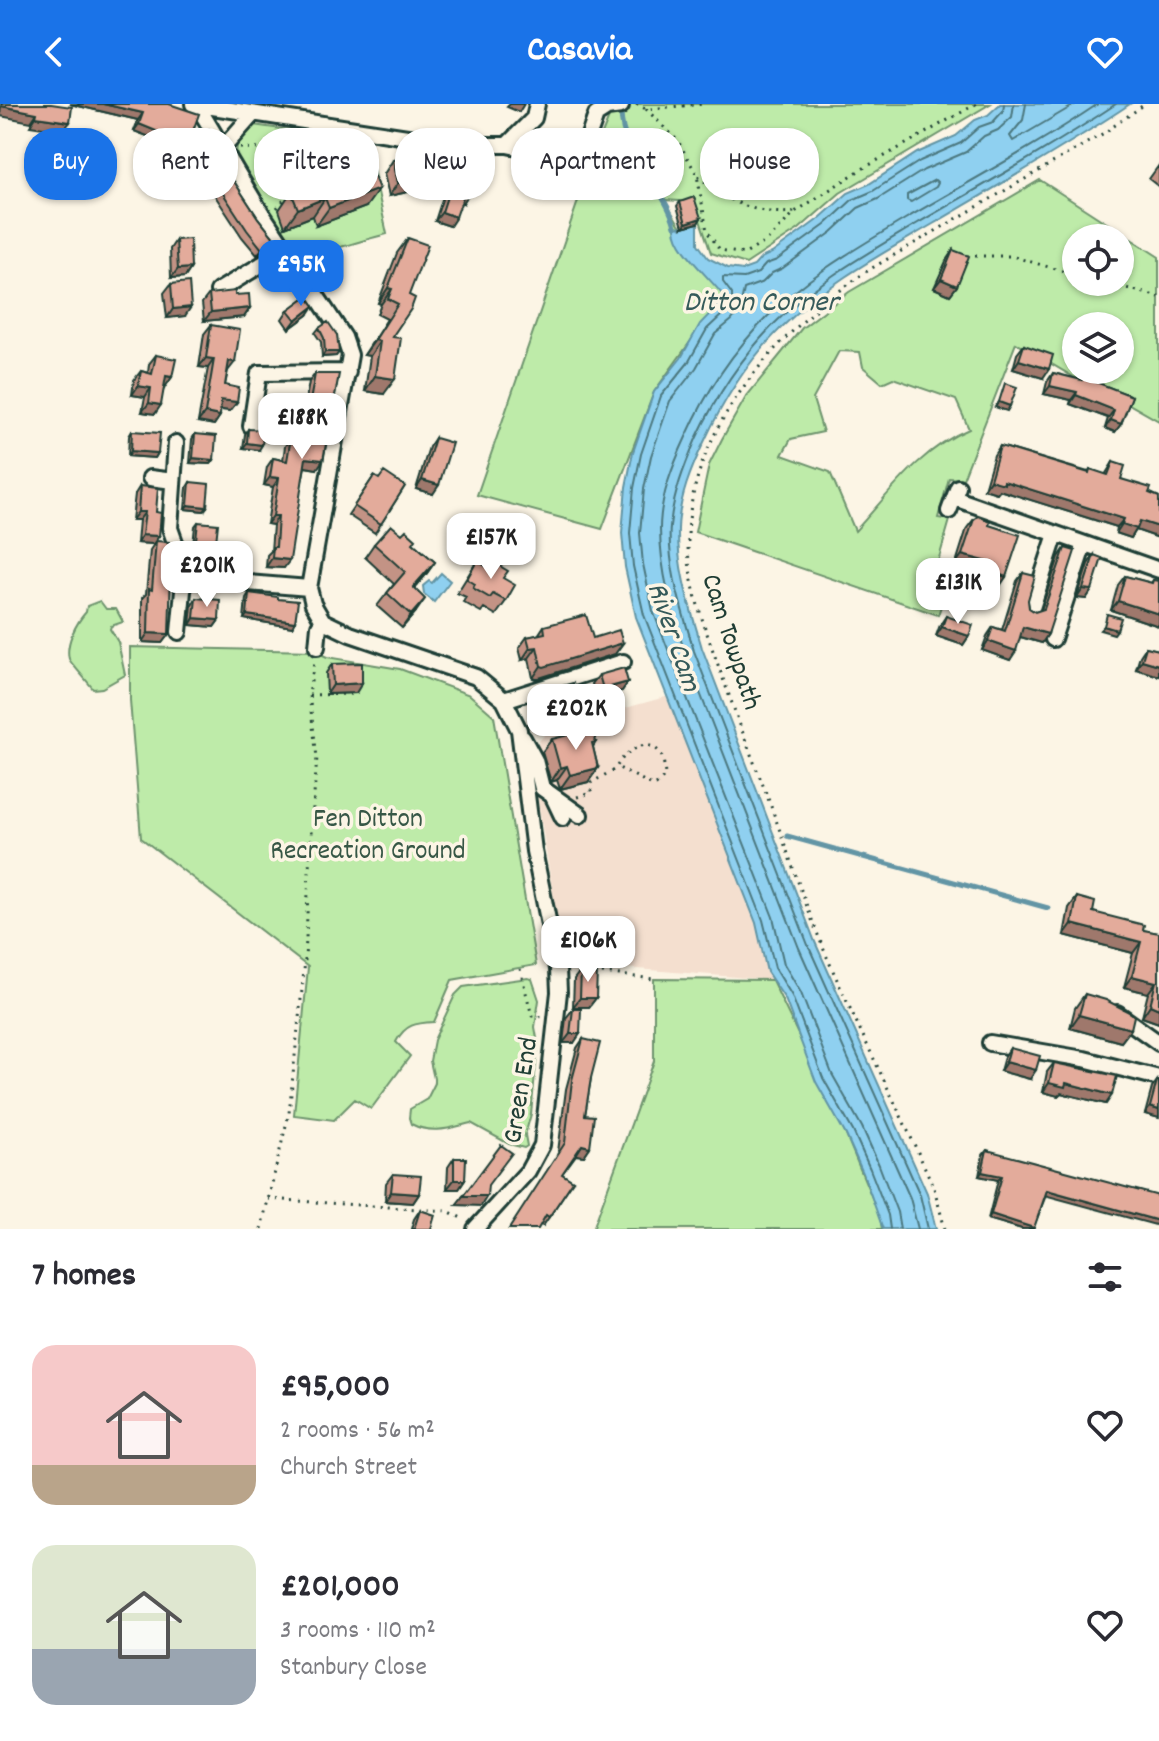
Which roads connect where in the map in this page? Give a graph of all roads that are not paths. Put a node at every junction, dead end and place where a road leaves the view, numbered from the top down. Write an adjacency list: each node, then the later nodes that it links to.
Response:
1 (195, 104): 5 (street); 6 (street)
2 (537, 104): 8 (street)
3 (621, 106): 8 (street)
4 (273, 110): 5 (street); 8 (street)
5 (253, 114): 7 (street)
6 (213, 128)
7 (238, 130)
8 (507, 145)
9 (238, 169): 10 (street)
10 (287, 249): 11 (street); 12 (street)
11 (218, 291)
12 (348, 372): 13 (street); 22 (street)
13 (251, 426)
14 (176, 443): 16 (street)
15 (150, 478): 16 (street)
16 (173, 481): 20 (street)
17 (954, 499): 18 (street)
18 (1056, 534): 19 (street); 23 (street)
19 (1084, 544): 21 (street); 26 (street)
20 (186, 560): 22 (street); 25 (street)
21 (1159, 570)
22 (309, 588): 24 (street)
23 (1031, 611)
24 (323, 621): 27 (street); 29 (street, Green End)
25 (179, 632)
26 (1053, 639)
27 (317, 647)
28 (623, 662): 29 (street)
29 (504, 700): 30 (street, Green End)
30 (519, 730): 31 (street); 36 (street, Green End)
31 (580, 815)
32 (1102, 1006): 34 (street)
33 (990, 1043): 35 (street)
34 (1159, 1043)
35 (1159, 1078)
36 (476, 1228)

